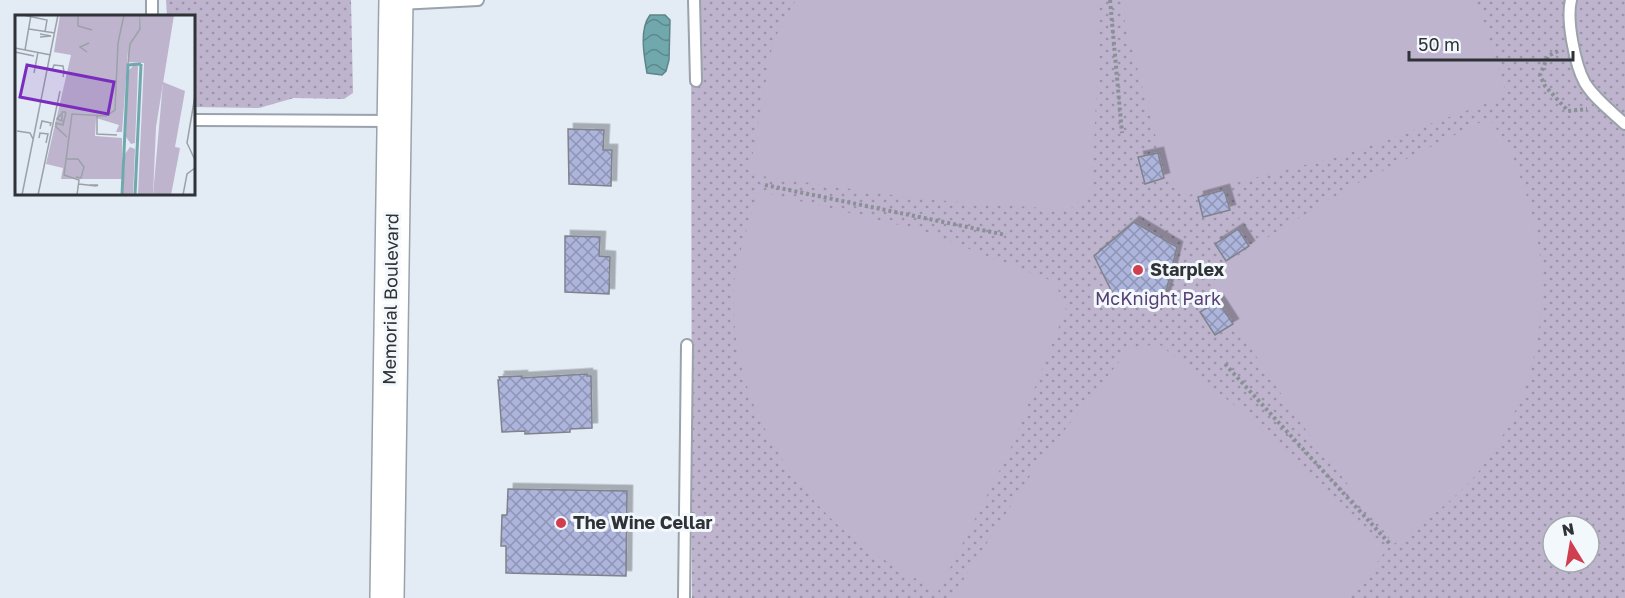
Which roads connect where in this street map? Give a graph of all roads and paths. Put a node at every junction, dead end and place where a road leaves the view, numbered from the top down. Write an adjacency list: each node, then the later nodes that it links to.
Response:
1 (476, 0): 5 (lane)
2 (694, 0): 7 (lane)
3 (1110, 0): 12 (path)
4 (1571, 0): 6 (lane)
5 (395, 2): 10 (main road, Memorial Boulevard)
6 (1572, 43): 8 (lane); 8 (path)
7 (696, 81)
8 (1605, 106): 11 (lane)
9 (195, 120): 10 (lane)
10 (394, 121): 18 (main road, Memorial Boulevard)
11 (1625, 123)
12 (1122, 133)
13 (765, 184): 14 (path)
14 (1006, 235)
15 (687, 345): 19 (lane)
16 (1225, 364): 17 (path)
17 (1390, 544)
18 (387, 598)
19 (684, 598)

